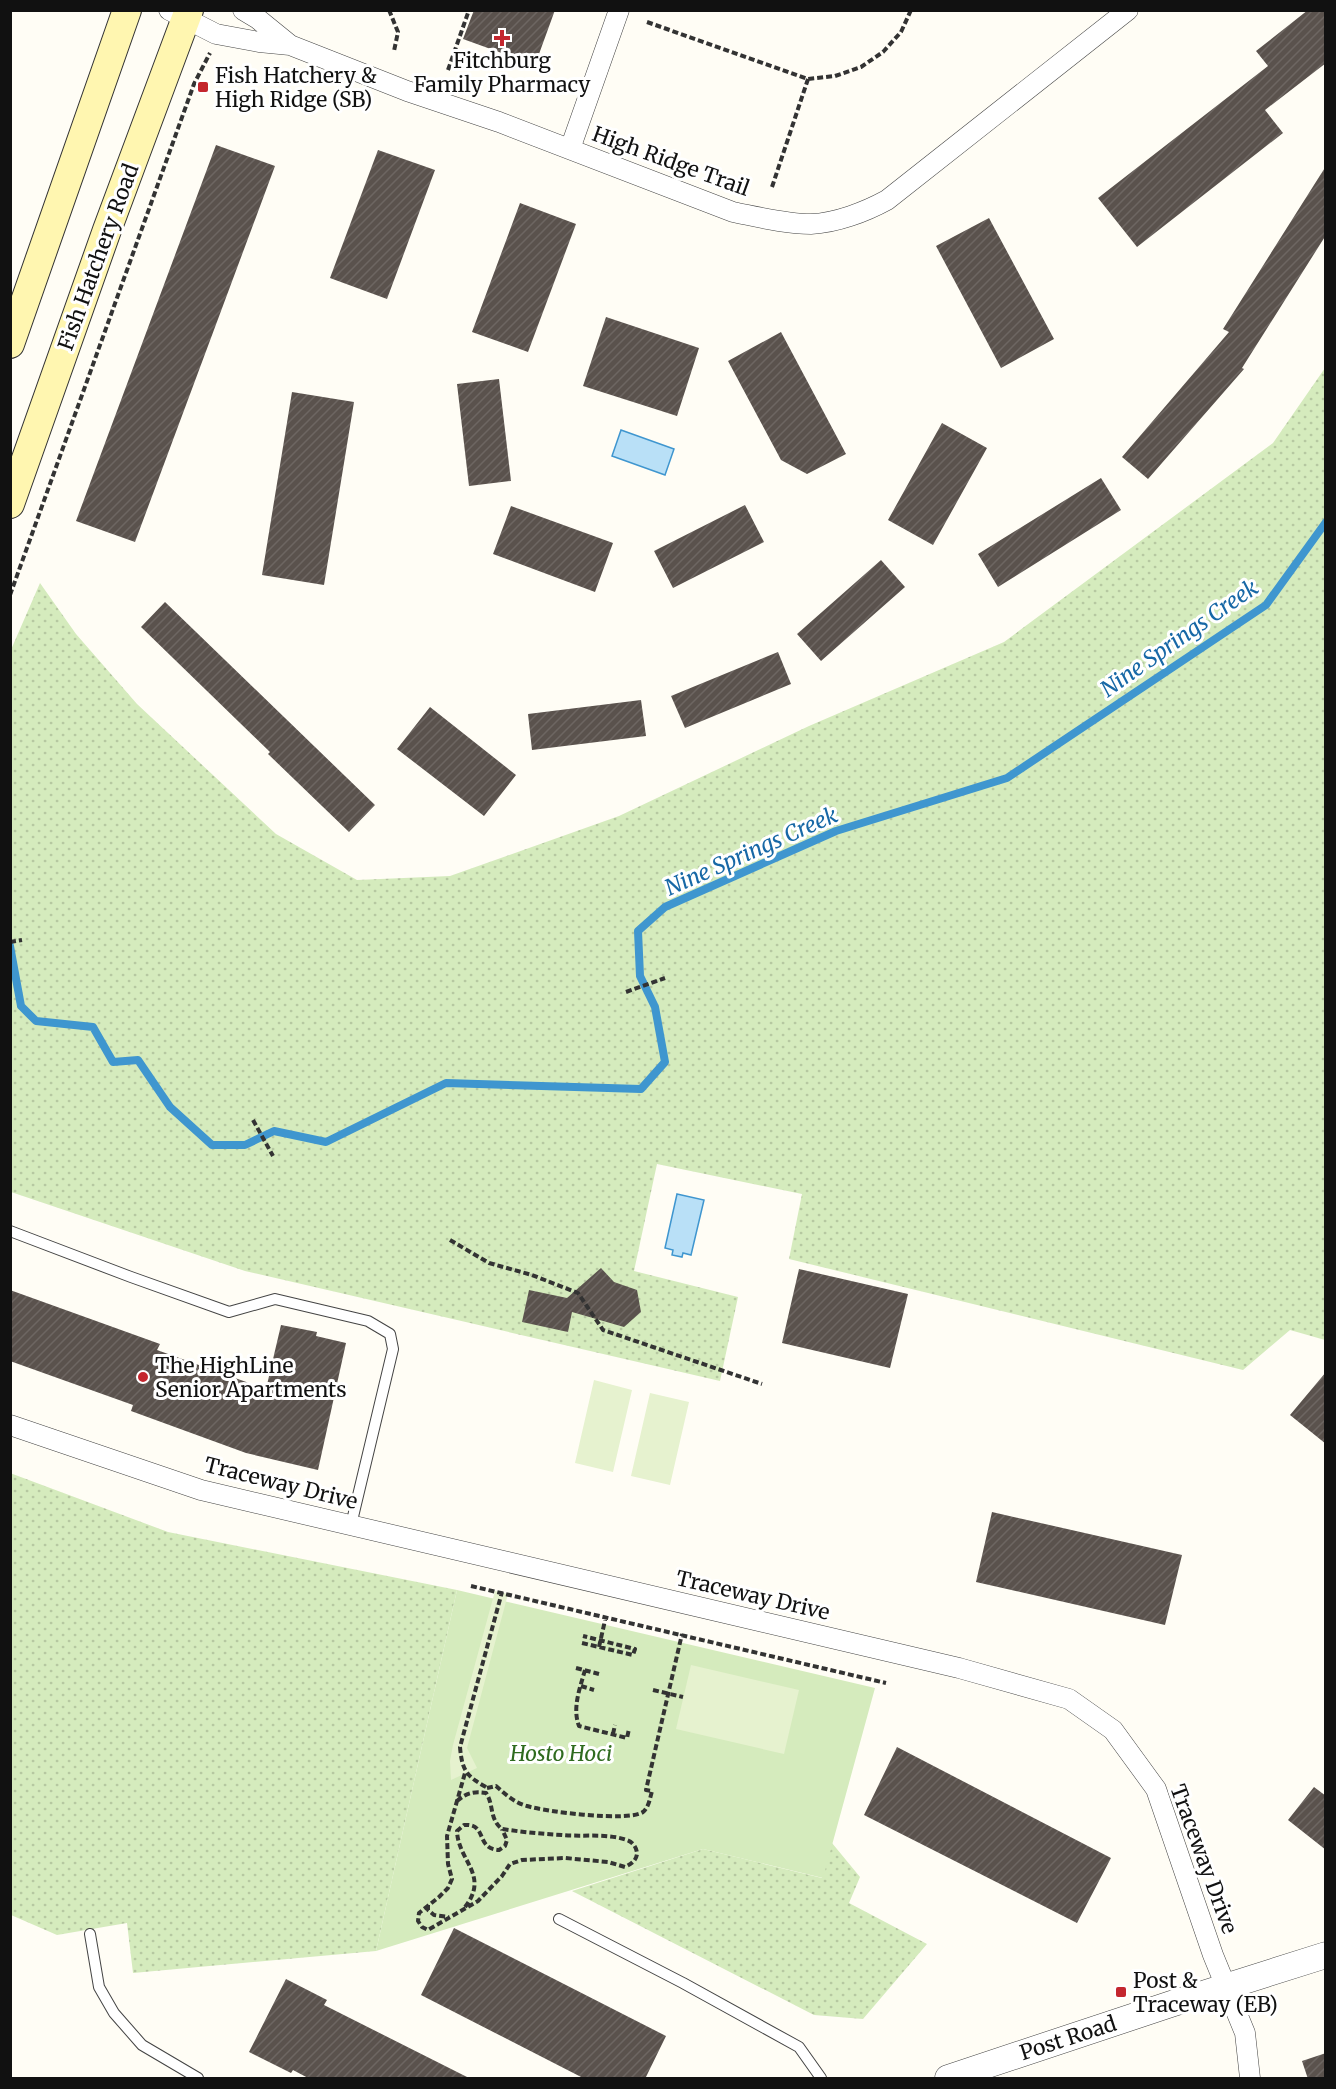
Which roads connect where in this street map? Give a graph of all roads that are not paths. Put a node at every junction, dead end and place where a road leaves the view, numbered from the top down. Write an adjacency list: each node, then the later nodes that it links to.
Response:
1 (127, 10): 8 (main road)
2 (243, 10): 6 (street, High Ridge Trail)
3 (620, 10): 7 (street)
4 (1128, 10): 7 (street, High Ridge Trail)
5 (181, 13): 6 (street, High Ridge Trail); 9 (main road, Fish Hatchery Road)
6 (290, 45): 7 (street, High Ridge Trail)
7 (570, 149)
8 (10, 344)
9 (10, 504)
10 (10, 1231): 12 (lane)
11 (10, 1425): 12 (street, Traceway Drive)
12 (351, 1525): 16 (street, Traceway Drive)
13 (559, 1919): 18 (lane)
14 (90, 1934): 17 (lane)
15 (1326, 1955): 16 (street, Post Road)
16 (1227, 1986): 19 (street, Post Road); 20 (street, Traceway Drive)
17 (198, 2079)
18 (821, 2079)
19 (948, 2079)
20 (1250, 2079)

